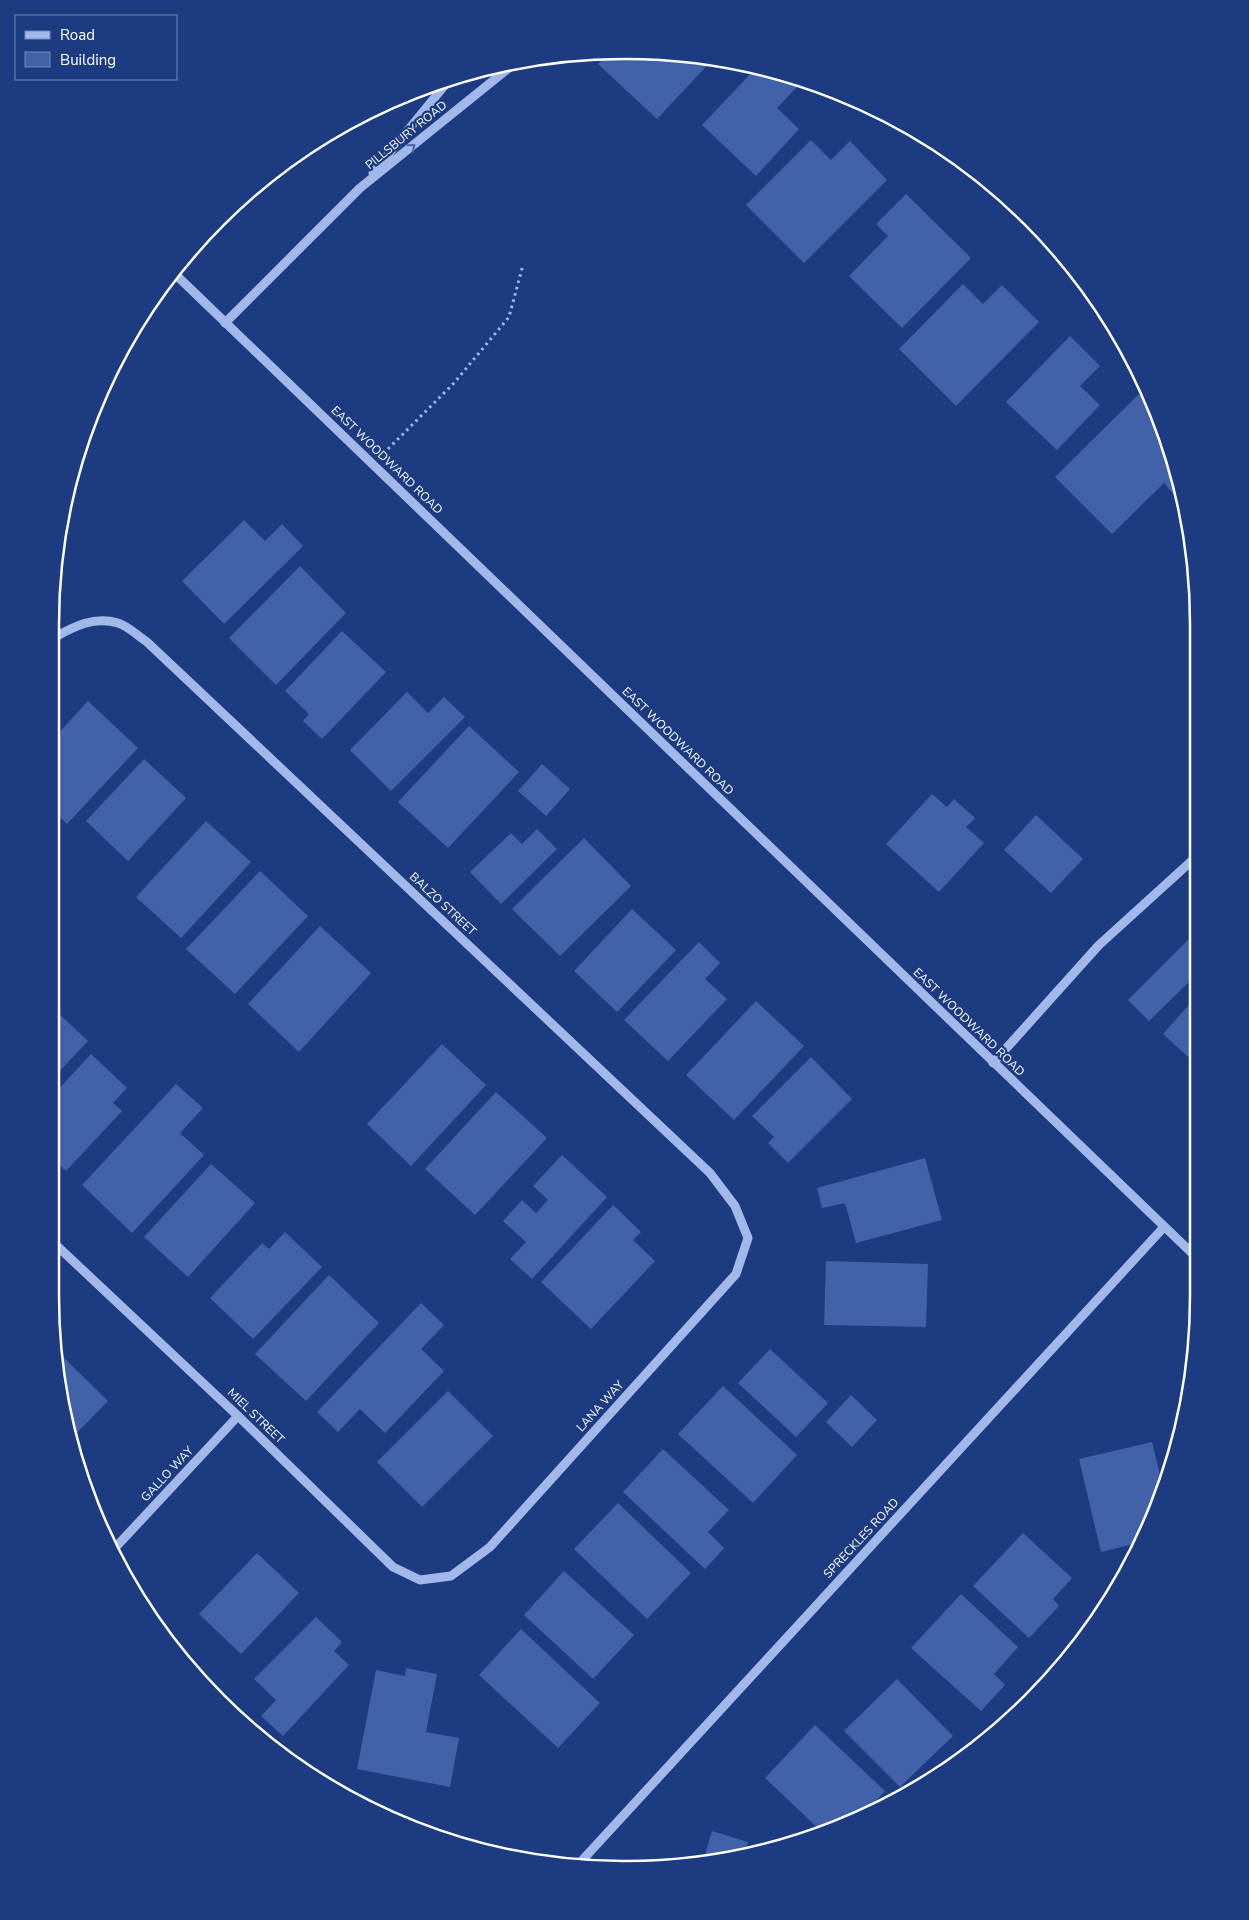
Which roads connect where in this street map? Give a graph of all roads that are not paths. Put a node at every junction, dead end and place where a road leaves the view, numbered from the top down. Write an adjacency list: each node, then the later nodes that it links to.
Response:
1 (503, 72): 3 (street, PILLSBURY ROAD, one-way to 1)
2 (441, 90): 3 (street, PILLSBURY ROAD)
3 (360, 188): 5 (street, PILLSBURY ROAD)
4 (178, 277): 5 (street, EAST WOODWARD ROAD)
5 (225, 323): 8 (street, EAST WOODWARD ROAD)
6 (59, 635): 10 (street, BALZO STREET)
7 (1190, 862): 8 (street)
8 (993, 1063): 9 (street, EAST WOODWARD ROAD)
9 (1164, 1227): 12 (street, EAST WOODWARD ROAD); 16 (street, SPRECKLES ROAD)
10 (748, 1238): 15 (street, LANA WAY)
11 (59, 1248): 13 (street, MIEL STREET)
12 (1190, 1251)
13 (238, 1416): 14 (street, GALLO WAY); 15 (street, MIEL STREET)
14 (117, 1546)
15 (451, 1576)
16 (583, 1860)

